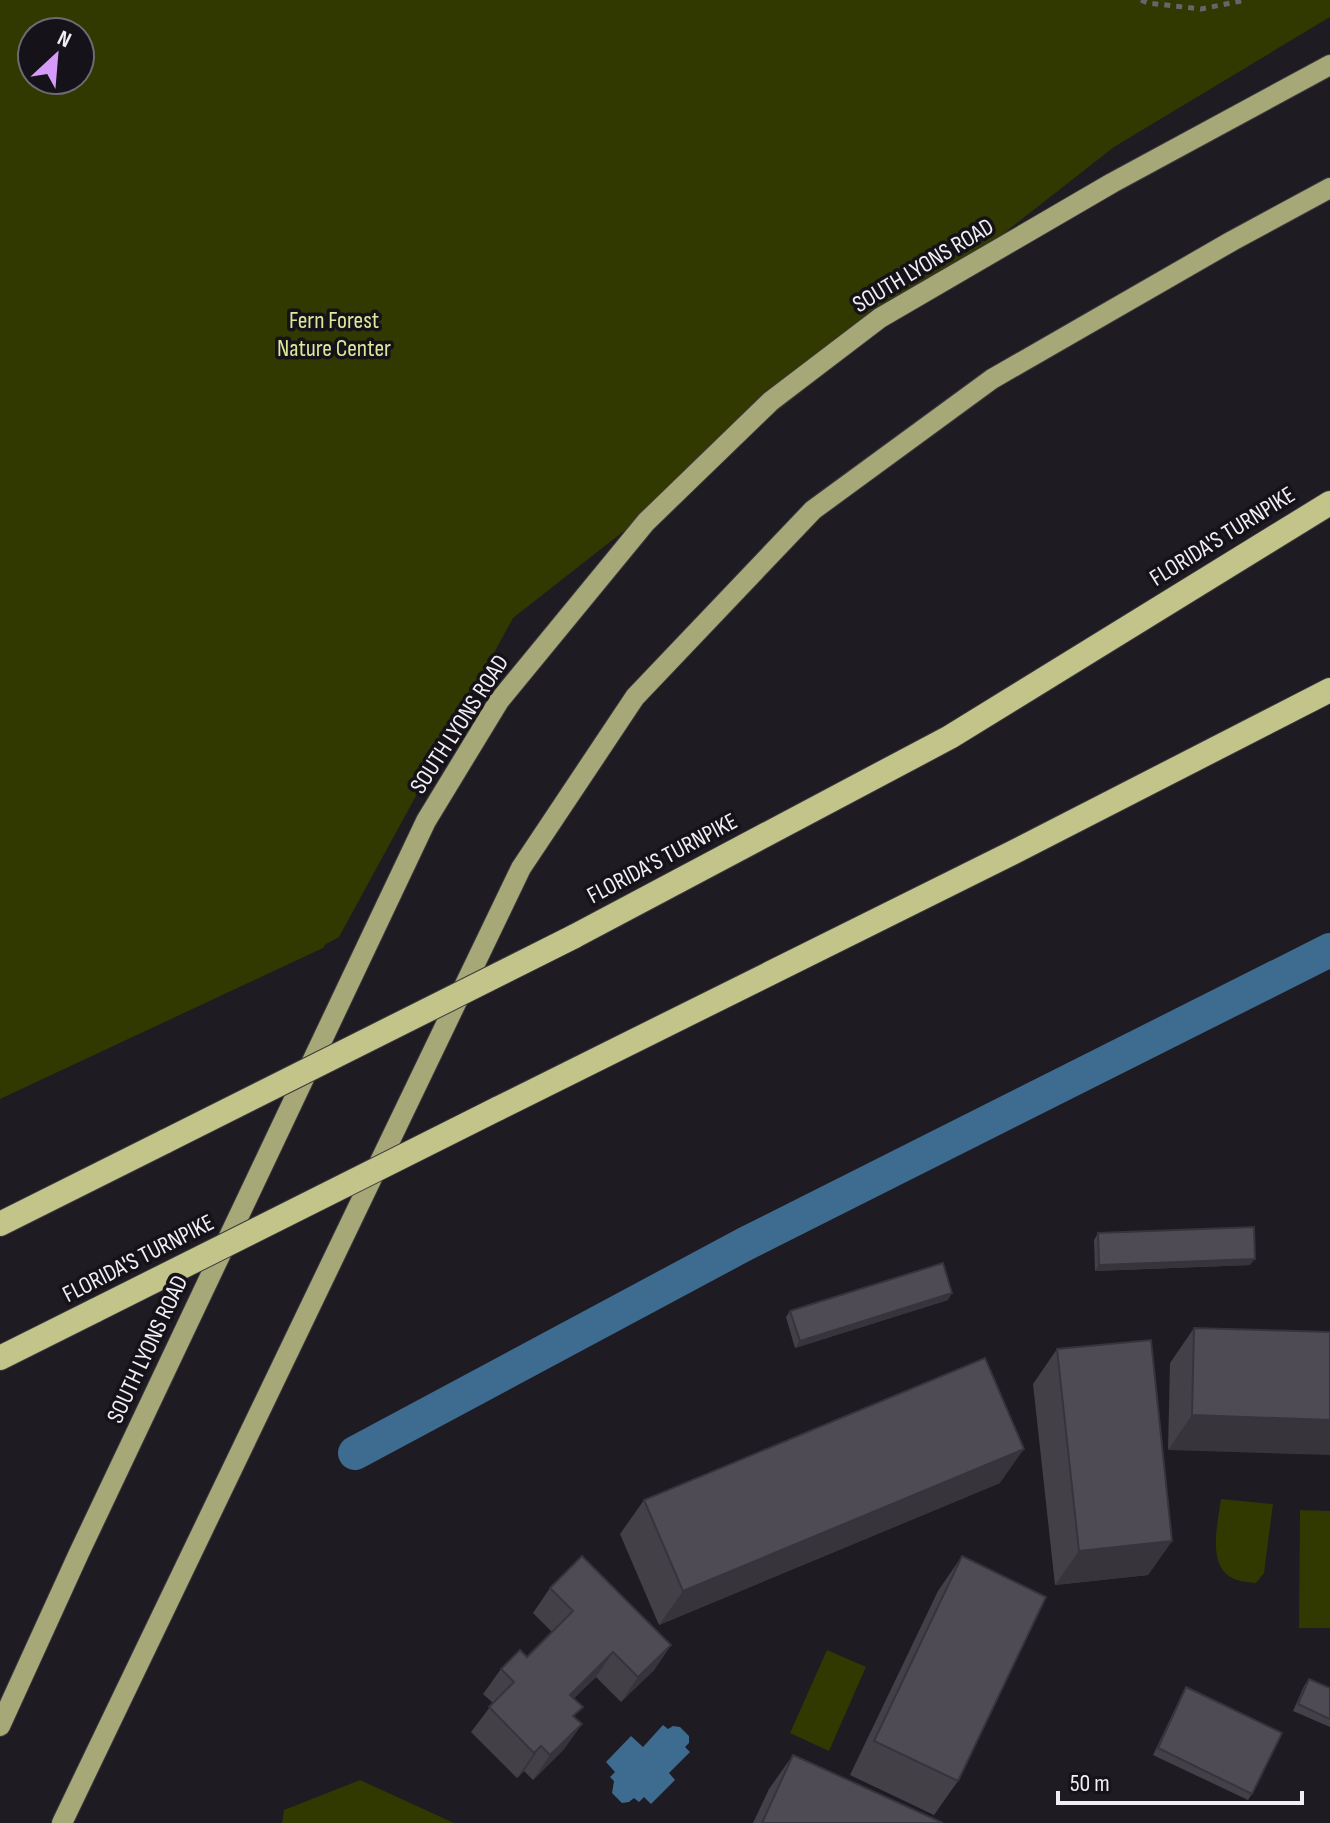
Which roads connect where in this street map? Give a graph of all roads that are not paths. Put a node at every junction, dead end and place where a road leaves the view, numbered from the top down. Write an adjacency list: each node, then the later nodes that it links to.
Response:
1 (1330, 65): 7 (main road, SOUTH LYONS ROAD)
2 (1330, 188): 8 (main road)
3 (1330, 503): 5 (highway, FLORIDA'S TURNPIKE, bridge)
4 (1330, 690): 6 (highway, FLORIDA'S TURNPIKE, bridge)
5 (0, 1224)
6 (0, 1358)
7 (0, 1726)
8 (62, 1823)

